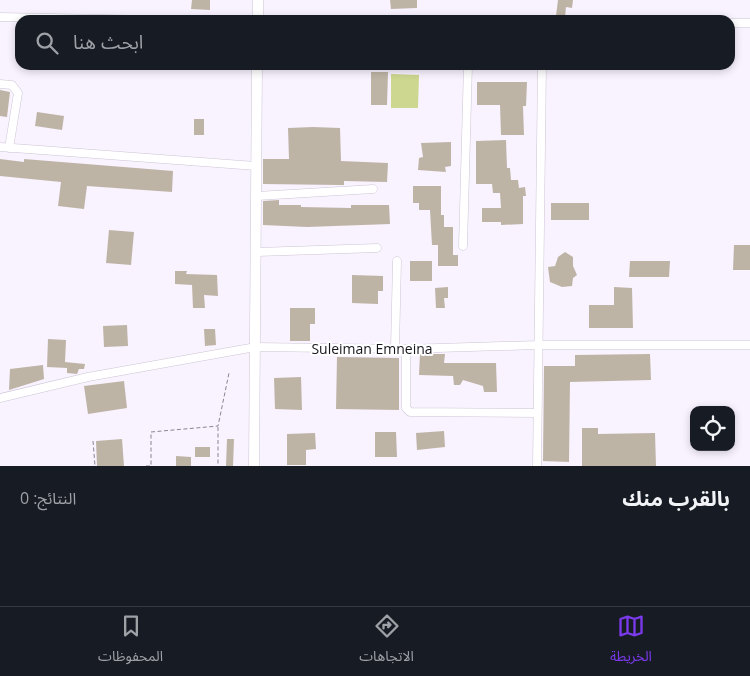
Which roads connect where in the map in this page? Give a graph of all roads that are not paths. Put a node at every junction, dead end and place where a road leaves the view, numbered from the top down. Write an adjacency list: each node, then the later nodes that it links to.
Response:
1 (258, 0): 2 (street)
2 (258, 15)
3 (0, 17): 4 (street)
4 (15, 17)
5 (750, 22): 6 (street)
6 (735, 23)
7 (257, 70): 13 (street)
8 (468, 70): 16 (street)
9 (542, 70): 20 (street)
10 (0, 84): 12 (street)
11 (0, 147): 12 (street)
12 (9, 148): 13 (street)
13 (257, 166): 15 (street)
14 (372, 189): 15 (street)
15 (257, 196): 18 (street)
16 (463, 246)
17 (377, 248): 18 (street)
18 (257, 252): 22 (street)
19 (397, 261): 23 (street)
20 (537, 345): 21 (street, Suleiman Emneina); 24 (street, Suleiman Emneina); 26 (street)
21 (750, 345)
22 (256, 347): 23 (street, Suleiman Emneina); 25 (street, Suleiman Emneina); 27 (street)
23 (395, 348): 24 (street, Suleiman Emneina)
24 (406, 349): 26 (street)
25 (0, 398)
26 (537, 413): 28 (street)
27 (254, 466)
28 (537, 466)

